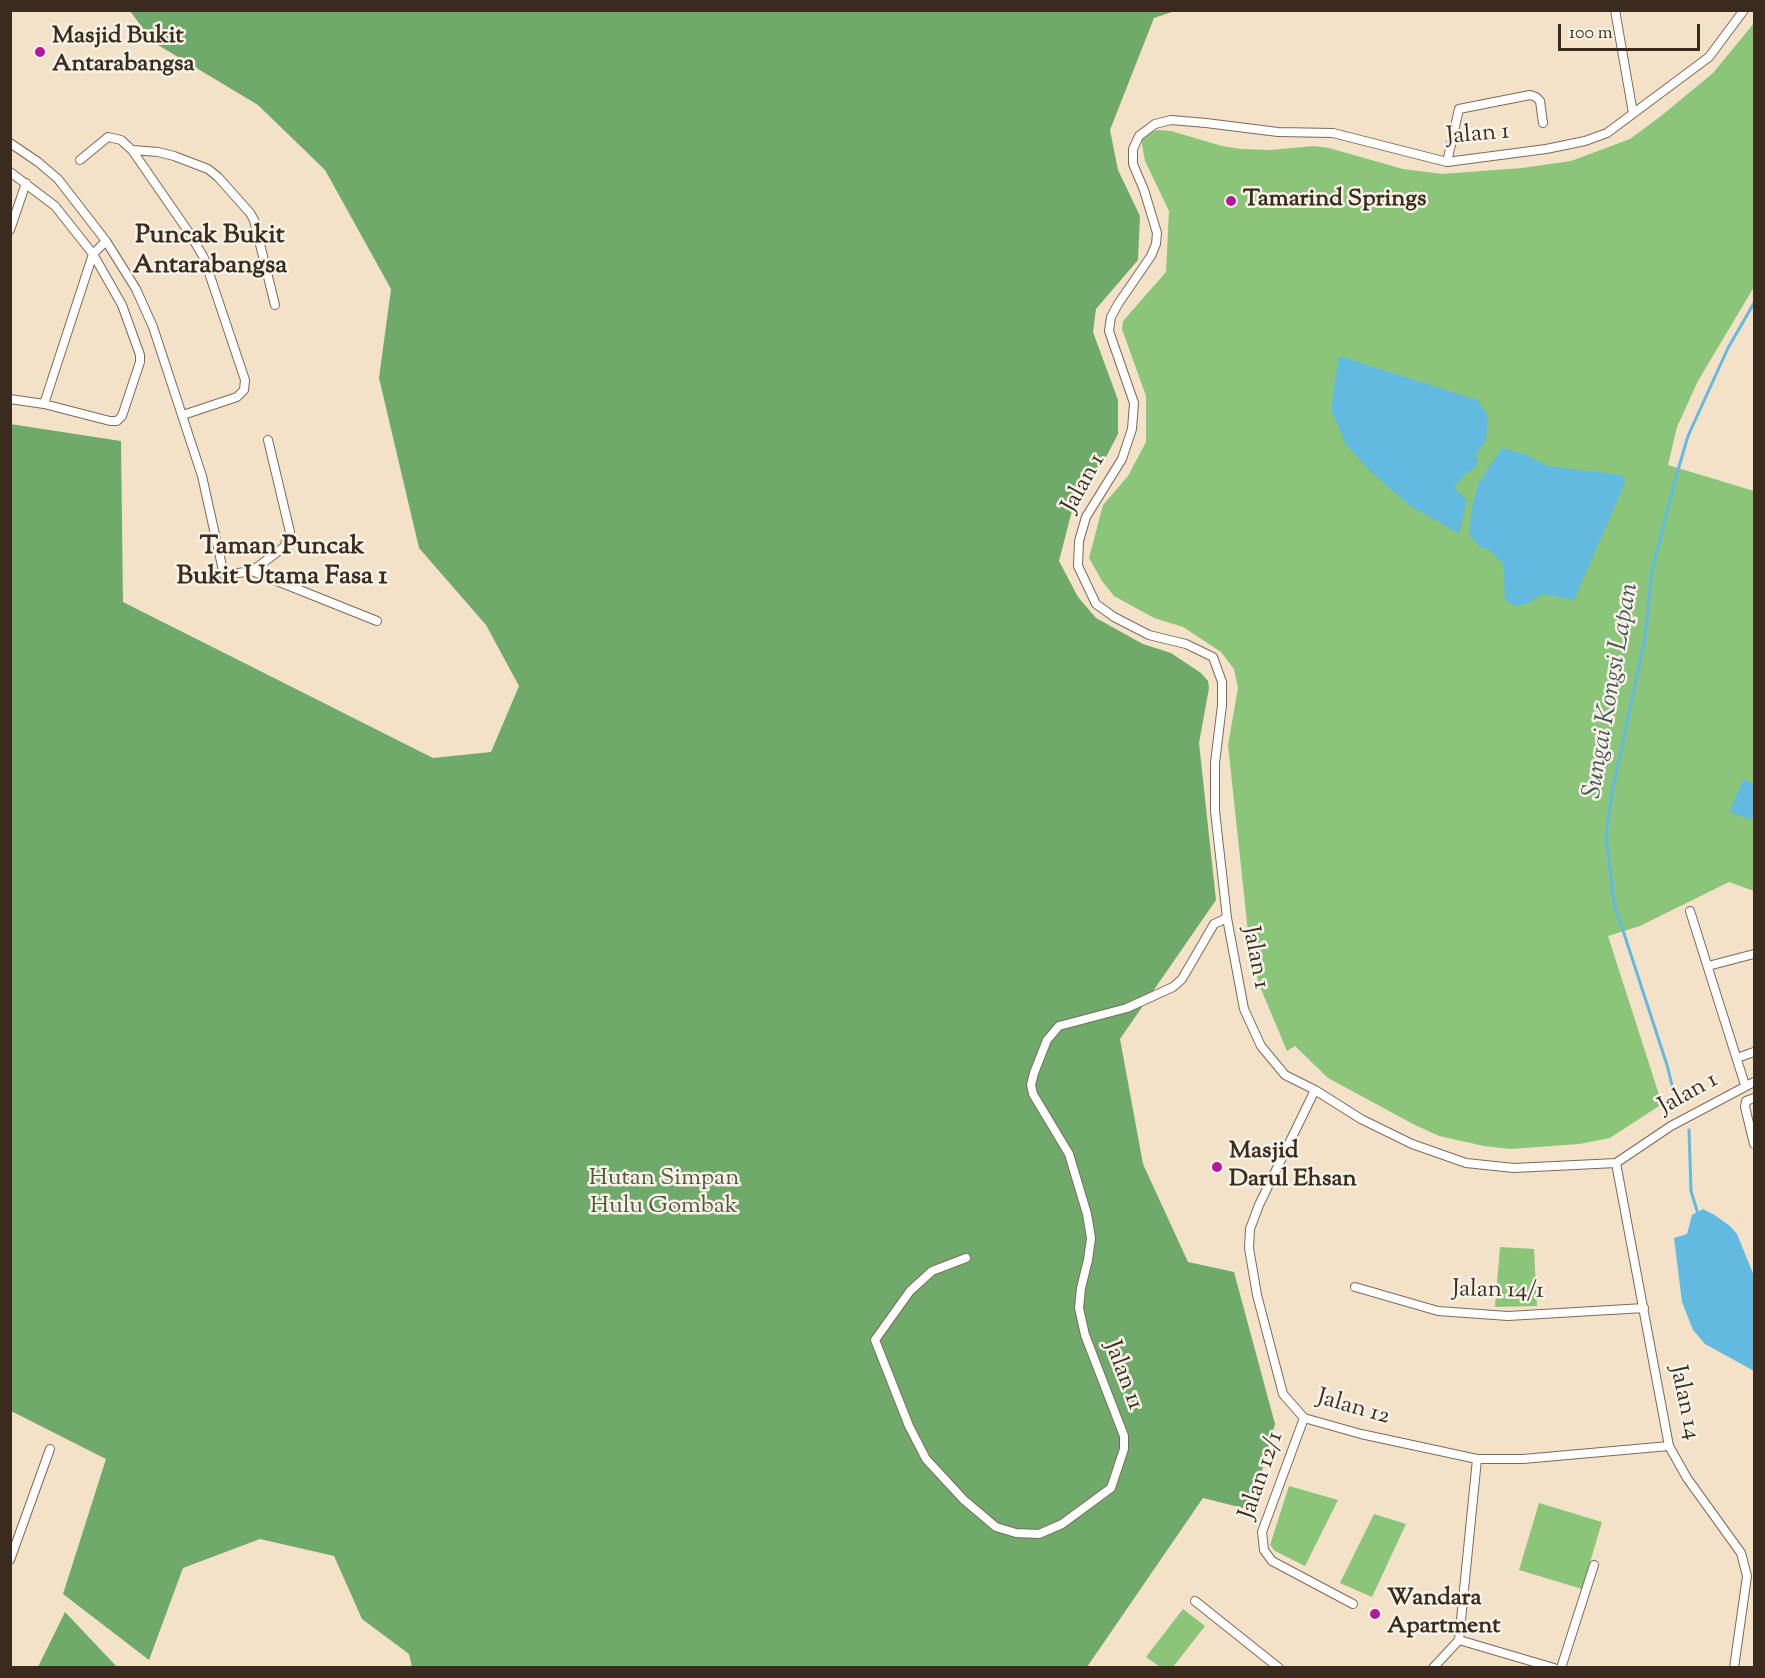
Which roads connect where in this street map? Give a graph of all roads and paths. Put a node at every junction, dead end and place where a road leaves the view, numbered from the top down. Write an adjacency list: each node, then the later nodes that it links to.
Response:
1 (1615, 10): 3 (street)
2 (1744, 10): 3 (street, Jalan 1)
3 (1633, 113): 8 (street, Jalan 1)
4 (1543, 123): 8 (street)
5 (10, 143): 12 (street)
6 (132, 150): 7 (street); 14 (street); 17 (street)
7 (80, 160)
8 (1447, 162): 22 (street, Jalan 1)
9 (10, 172): 10 (street)
10 (26, 183): 11 (street); 13 (street)
11 (10, 230)
12 (106, 241): 13 (street); 17 (street)
13 (93, 254): 16 (street); 16 (street)
14 (275, 305)
15 (10, 399): 16 (street)
16 (44, 404)
17 (183, 415): 19 (street)
18 (267, 440): 19 (street)
19 (252, 571): 20 (street)
20 (377, 621)
21 (1690, 911): 24 (street)
22 (1227, 918): 29 (street, Jalan 1); 33 (street, Jalan 11)
23 (1755, 954): 24 (street)
24 (1708, 966): 26 (street)
25 (1755, 1052): 26 (street)
26 (1737, 1058): 28 (street)
27 (1755, 1082): 28 (street, Jalan 1)
28 (1745, 1085): 32 (street, Jalan 1)
29 (1315, 1090): 32 (street, Jalan 1); 36 (street, Jalan 12)
30 (1755, 1098): 31 (street)
31 (1755, 1144)
32 (1616, 1163): 35 (street, Jalan 14)
33 (966, 1258)
34 (1355, 1287): 35 (street, Jalan 14/1)
35 (1644, 1308): 37 (street, Jalan 14)
36 (1304, 1418): 39 (street, Jalan 12); 43 (street, Jalan 12/1)
37 (1669, 1446): 39 (street, Jalan 12); 49 (street, Jalan 14)
38 (50, 1449): 40 (street)
39 (1477, 1459): 44 (street)
40 (10, 1560)
41 (1594, 1566): 48 (street)
42 (1195, 1600): 45 (street)
43 (1353, 1604)
44 (1459, 1640): 46 (street); 47 (street)
45 (1279, 1668)
46 (1433, 1668)
47 (1554, 1668)
48 (1561, 1668)
49 (1734, 1668)

